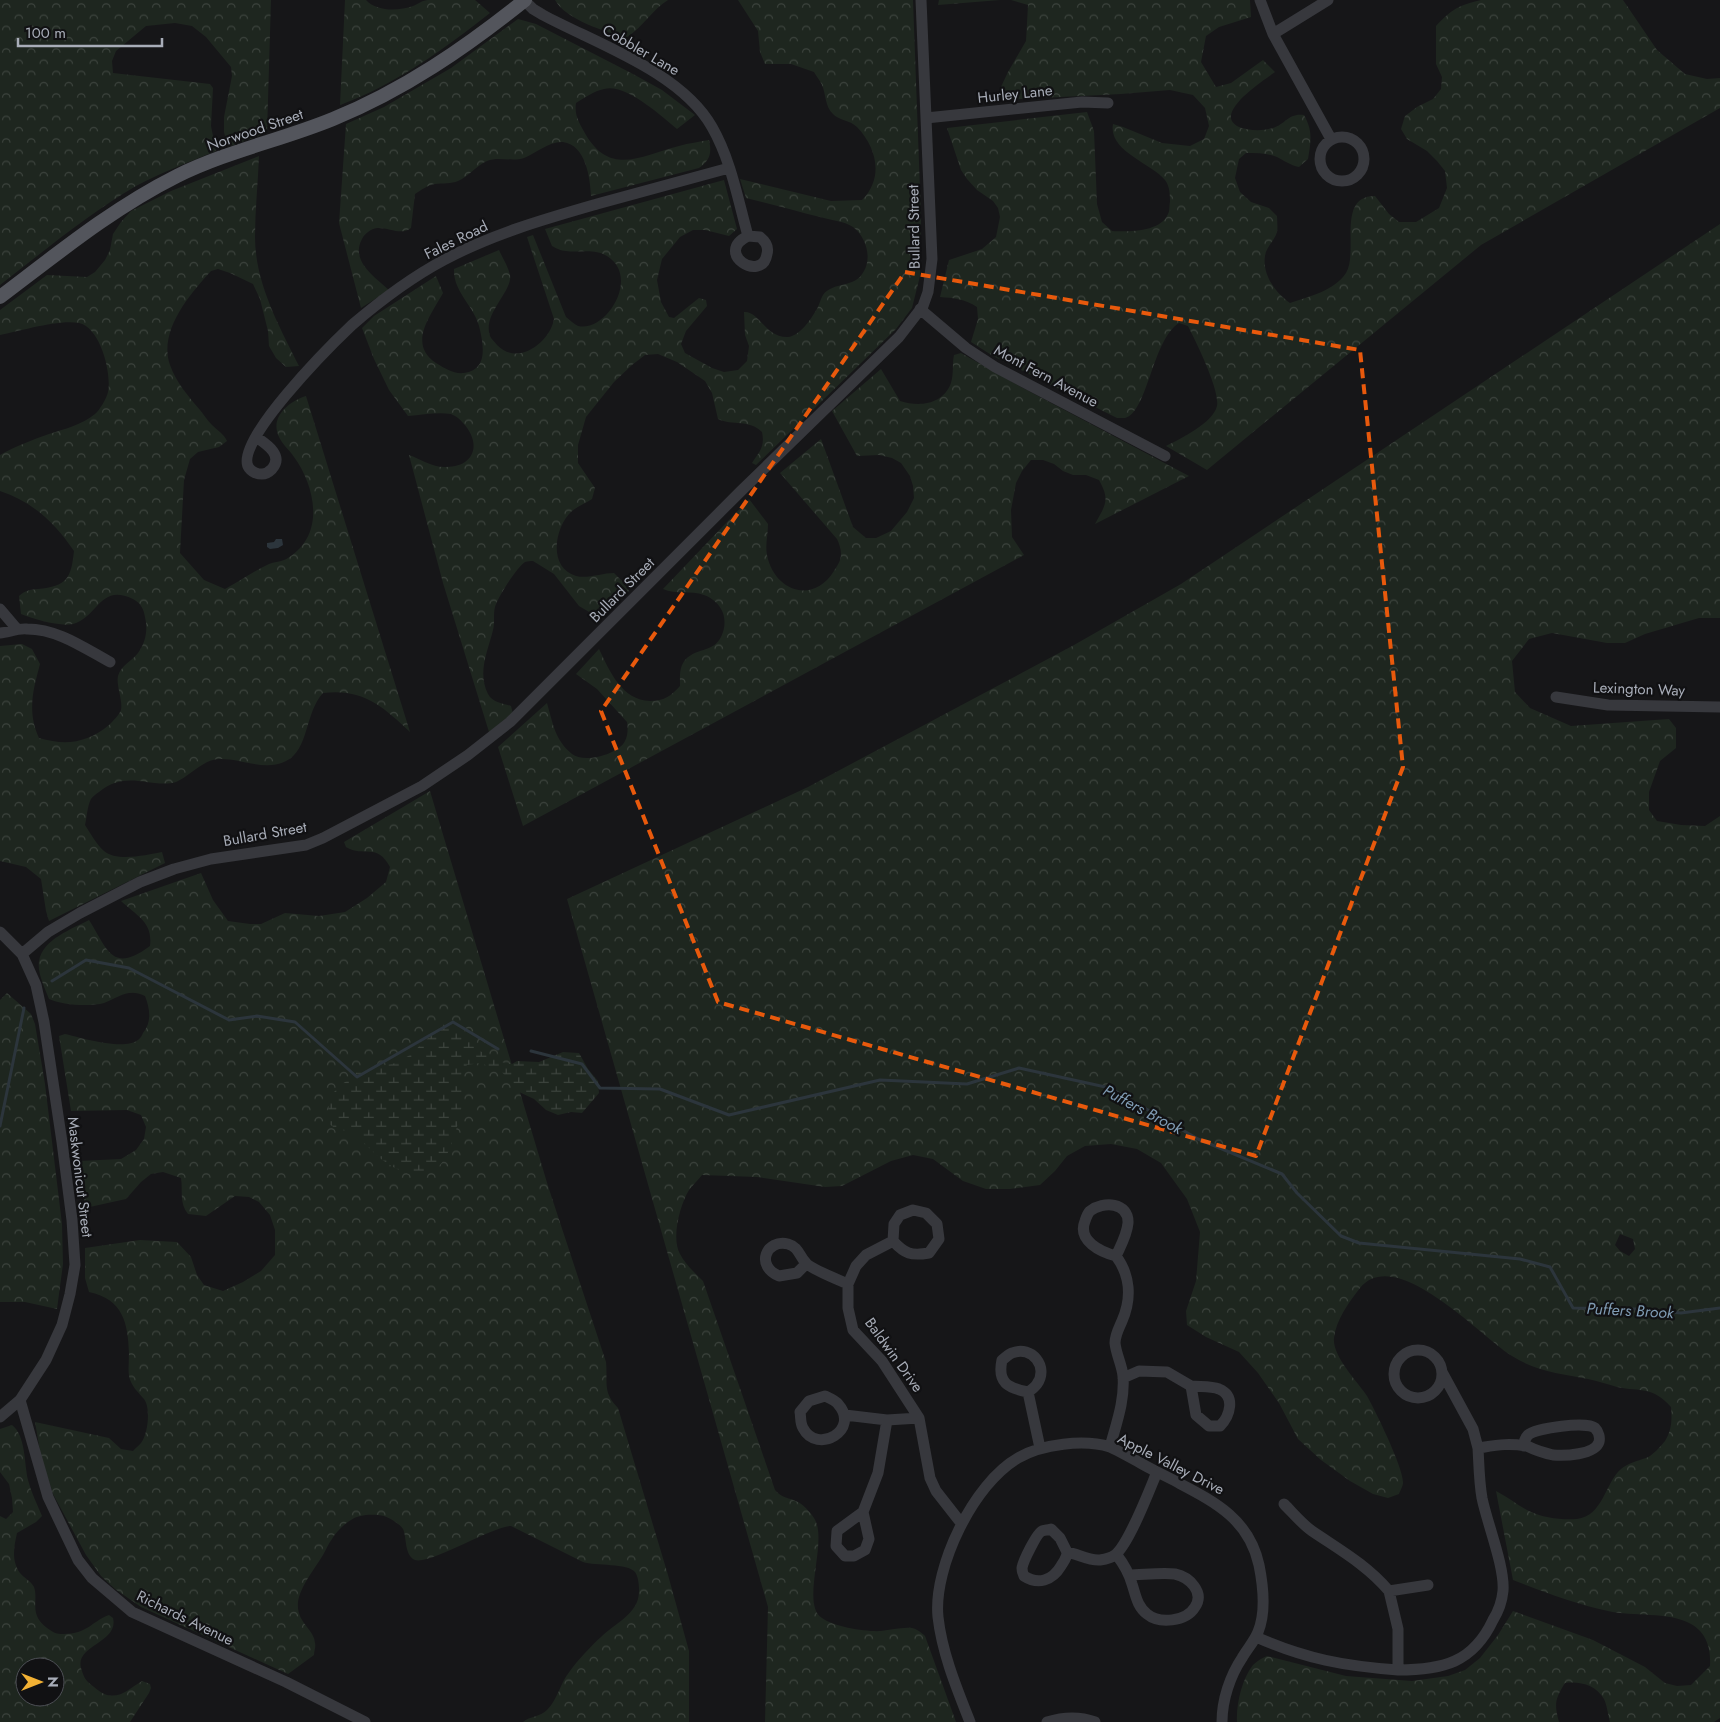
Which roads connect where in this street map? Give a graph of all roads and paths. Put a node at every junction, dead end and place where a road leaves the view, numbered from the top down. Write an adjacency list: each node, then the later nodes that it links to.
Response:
1 (524, 0): 9 (street, Cobbler Lane); 11 (main road, Norwood Street)
2 (921, 0): 7 (street, Bullard Street)
3 (1260, 0): 5 (street)
4 (1328, 0): 5 (street)
5 (1273, 34): 8 (street)
6 (1108, 104): 7 (street, Hurley Lane)
7 (926, 118): 12 (street, Bullard Street)
8 (1331, 139)
9 (728, 168): 10 (street, Cobbler Lane); 13 (street, Fales Road)
10 (748, 236)
11 (0, 297)
12 (920, 309): 14 (street, Mont Fern Avenue); 22 (street, Bullard Street)
13 (256, 437)
14 (1166, 456)
15 (0, 609): 16 (street)
16 (17, 629): 17 (street); 18 (street)
17 (0, 633)
18 (110, 662)
19 (1556, 697): 20 (street, Lexington Way)
20 (1720, 707)
21 (0, 932): 22 (street, Maskwonicut Street)
22 (22, 954): 31 (street, Maskwonicut Street)
23 (892, 1241): 23 (street); 26 (street, Baldwin Drive)
24 (1116, 1256): 24 (street); 28 (street)
25 (806, 1264): 26 (street)
26 (848, 1284): 34 (street, Baldwin Drive)
27 (1442, 1372): 27 (street); 39 (street)
28 (1123, 1378): 29 (street); 37 (street)
29 (1191, 1386)
30 (1028, 1392): 38 (street)
31 (20, 1400): 33 (street, Maskwonicut Street); 51 (street, Richards Avenue)
32 (845, 1414): 35 (street, Baldwin Drive)
33 (0, 1417)
34 (919, 1418): 35 (street, Baldwin Drive); 43 (street, Baldwin Drive)
35 (887, 1420): 42 (street)
36 (1524, 1446): 36 (street); 39 (street)
37 (1110, 1447): 38 (street, Apple Valley Drive); 40 (street, Apple Valley Drive)
38 (1040, 1448): 43 (street, Apple Valley Drive)
39 (1478, 1448): 50 (street)
40 (1157, 1472): 45 (street); 49 (street, Apple Valley Drive)
41 (1284, 1504): 48 (street)
42 (863, 1512)
43 (961, 1523): 52 (street, Apple Valley Drive)
44 (1067, 1552): 44 (street); 45 (street)
45 (1116, 1554): 46 (street)
46 (1129, 1575): 46 (street)
47 (1428, 1585): 48 (street)
48 (1389, 1591): 50 (street)
49 (1256, 1636): 50 (street); 55 (street, Apple Valley Drive)
50 (1398, 1670)
51 (365, 1722)
52 (970, 1722)
53 (1047, 1722): 54 (street)
54 (1095, 1722)
55 (1222, 1722)

